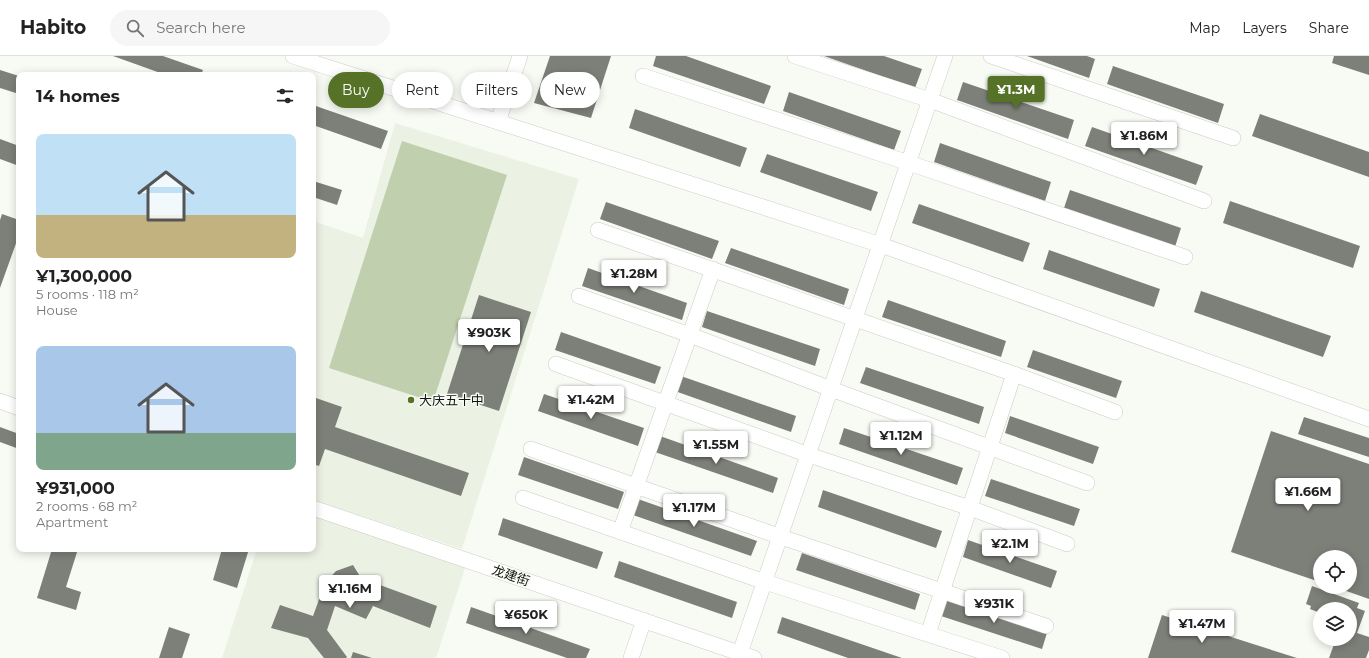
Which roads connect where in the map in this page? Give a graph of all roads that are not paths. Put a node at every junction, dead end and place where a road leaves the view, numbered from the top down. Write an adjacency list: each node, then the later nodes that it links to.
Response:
1 (293, 56): 8 (street)
2 (520, 56): 8 (street)
3 (796, 56): 7 (street)
4 (945, 56): 7 (street)
5 (992, 56): 9 (street)
6 (643, 76): 10 (street)
7 (930, 100): 10 (street); 11 (street)
8 (498, 122): 13 (street)
9 (1233, 138)
10 (909, 163): 13 (street); 14 (street)
11 (1204, 201)
12 (598, 230): 15 (street)
13 (881, 244): 17 (street); 26 (street)
14 (1185, 257)
15 (713, 268): 17 (street); 18 (street)
16 (579, 296): 18 (street)
17 (855, 320): 20 (street); 21 (street)
18 (690, 335): 21 (street); 23 (street)
19 (556, 364): 23 (street)
20 (1014, 374): 25 (street); 27 (street)
21 (831, 389): 27 (street); 29 (street)
22 (0, 401): 24 (street)
23 (665, 404): 29 (street); 31 (street)
24 (16, 407)
25 (1115, 412)
26 (1369, 419)
27 (990, 447): 30 (street); 33 (street)
28 (531, 449): 31 (street)
29 (809, 455): 33 (street); 36 (street)
30 (1087, 483)
31 (636, 485): 35 (street); 36 (street)
32 (522, 498): 35 (street)
33 (970, 508): 37 (street); 39 (street)
34 (316, 509): 40 (street, 龙建街)
35 (620, 532): 38 (street)
36 (780, 537): 38 (street); 39 (street)
37 (1067, 544)
38 (765, 582): 42 (street); 43 (street)
39 (942, 591): 41 (street); 42 (street)
40 (644, 620): 43 (street, 龙建街); 44 (street)
41 (1046, 626)
42 (928, 634): 45 (street)
43 (747, 656)
44 (631, 658)
45 (1002, 658)

